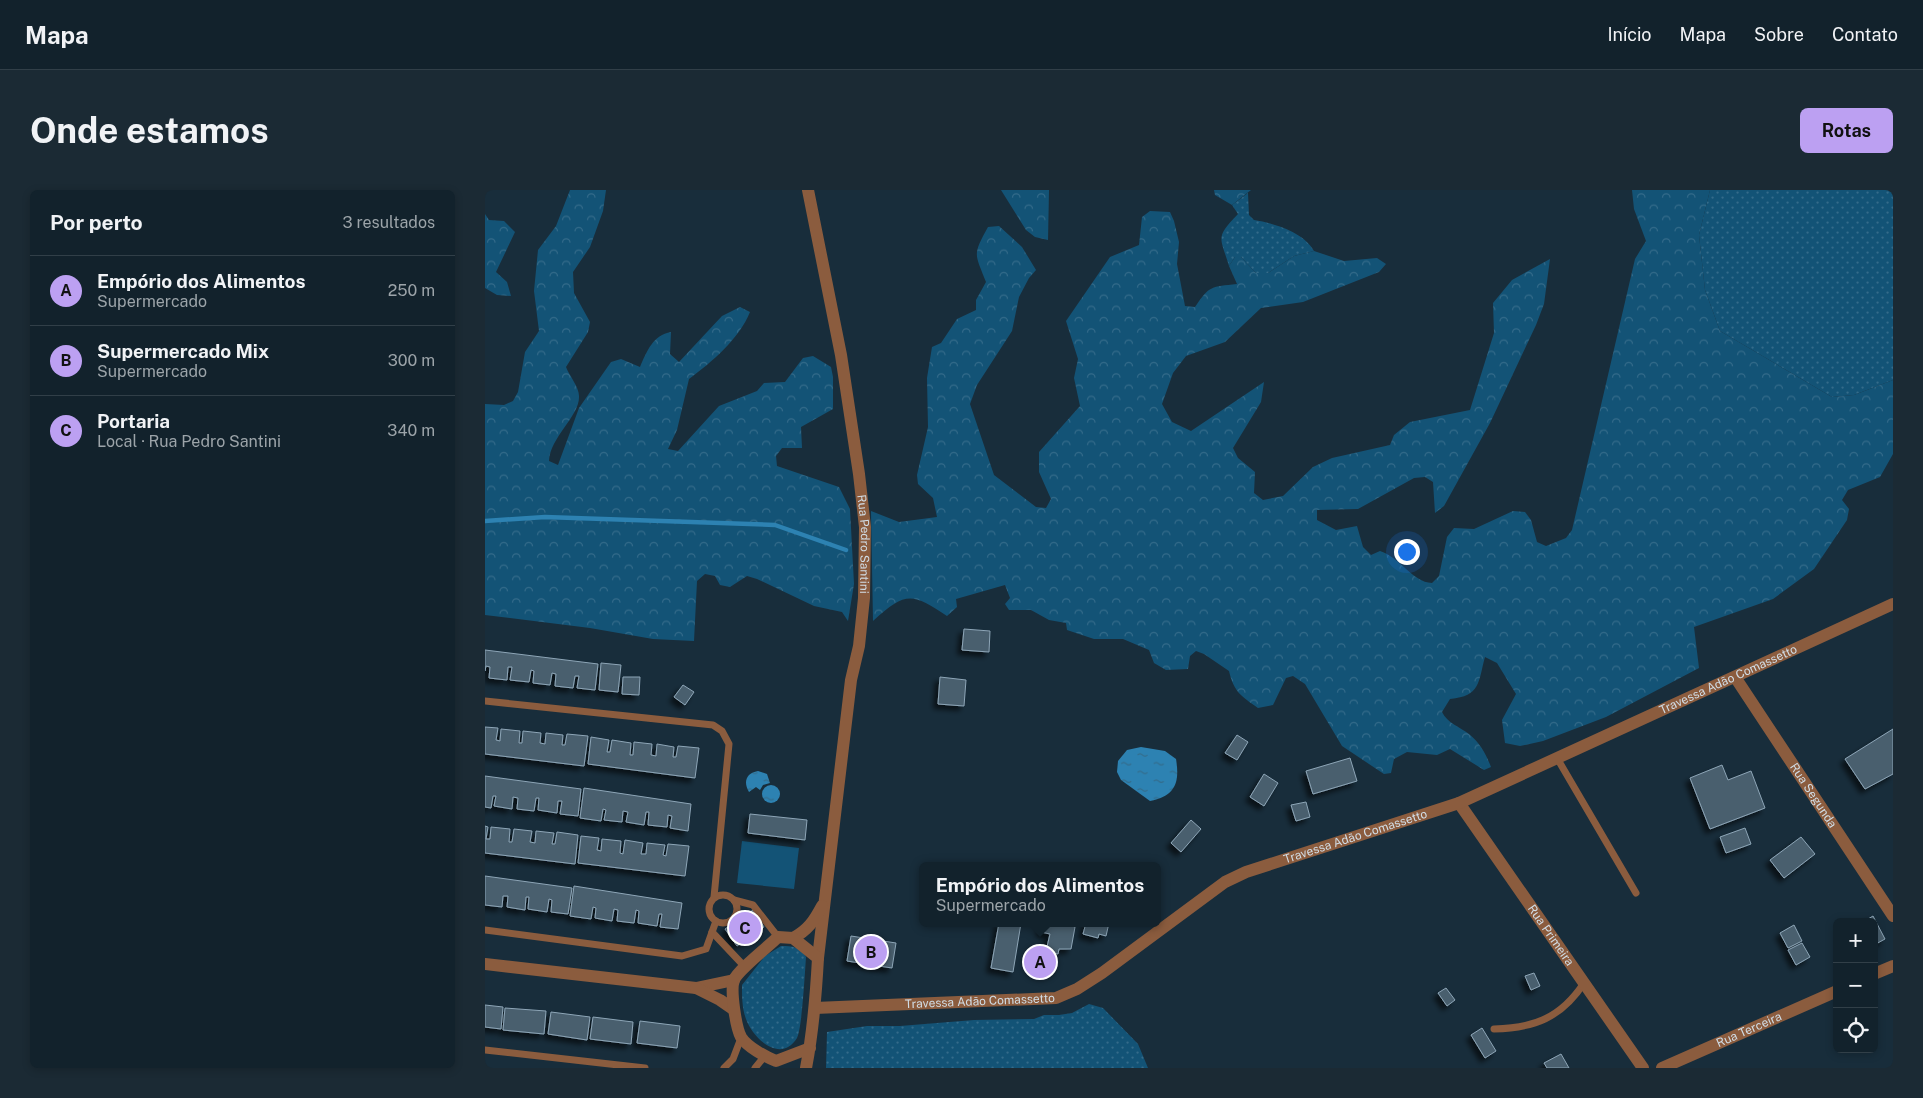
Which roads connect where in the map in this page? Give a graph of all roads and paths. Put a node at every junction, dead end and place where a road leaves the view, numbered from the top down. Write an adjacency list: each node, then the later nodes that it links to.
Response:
1 (808, 190): 10 (street, Rua Pedro Santini)
2 (1893, 604): 3 (street, Travessa Adão Comassetto)
3 (1735, 676): 5 (street, Travessa Adão Comassetto); 11 (street, Rua Segunda)
4 (485, 701): 8 (lane)
5 (1557, 758): 6 (street, Travessa Adão Comassetto); 7 (lane)
6 (1459, 803): 23 (street, Rua Primeira); 26 (street, Travessa Adão Comassetto)
7 (1636, 893)
8 (714, 897): 9 (lane); 12 (lane)
9 (734, 900): 12 (lane); 15 (lane)
10 (825, 900): 16 (street, Rua Pedro Santini); 17 (street, Rua Pedro Santini)
11 (1893, 916)
12 (716, 921): 14 (lane)
13 (485, 930): 14 (lane)
14 (712, 932): 20 (lane)
15 (779, 937): 16 (street); 20 (street)
16 (793, 938): 17 (street)
17 (818, 958): 26 (street)
18 (485, 964): 24 (street)
19 (1893, 966): 21 (street)
20 (745, 967): 22 (street)
21 (1878, 972)
22 (734, 980): 24 (street); 27 (street)
23 (1584, 984): 28 (lane); 39 (street, Rua Primeira)
24 (696, 988): 27 (street)
25 (1833, 993): 40 (street, Rua Terceira)
26 (815, 1008): 30 (street)
27 (733, 1009): 29 (street)
28 (1494, 1029)
29 (741, 1038): 33 (street); 36 (lane)
30 (810, 1048): 33 (street); 38 (street)
31 (485, 1050): 32 (lane)
32 (574, 1060): 34 (lane); 35 (lane)
33 (773, 1062): 37 (lane)
34 (573, 1068)
35 (645, 1068)
36 (724, 1068)
37 (755, 1068)
38 (806, 1068)
39 (1643, 1068)
40 (1662, 1068)

